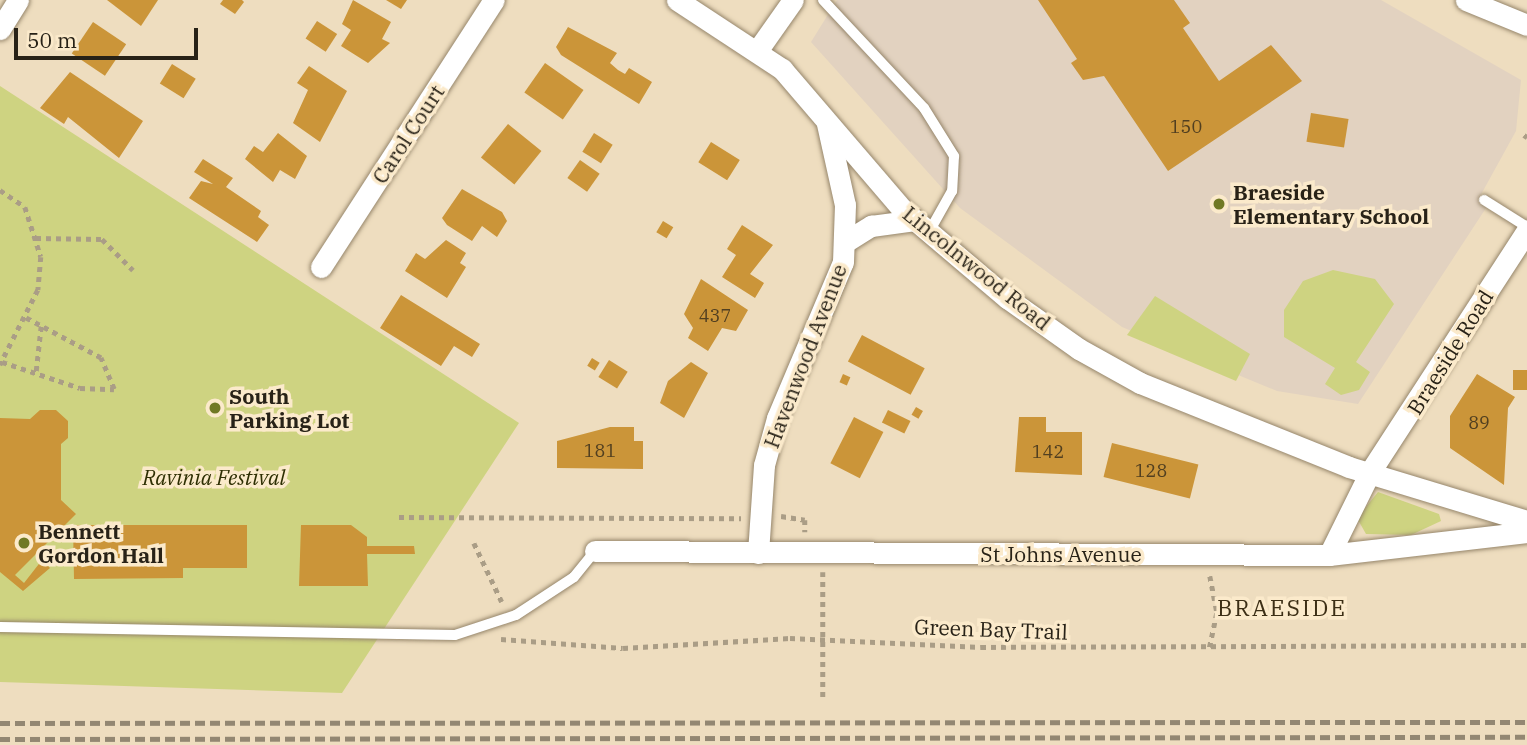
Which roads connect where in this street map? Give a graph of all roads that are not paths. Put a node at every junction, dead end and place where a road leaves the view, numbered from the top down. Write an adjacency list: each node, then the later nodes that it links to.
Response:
1 (18, 0): 8 (street)
2 (494, 0): 15 (street, Carol Court)
3 (677, 0): 9 (street, Lincolnwood Road)
4 (793, 0): 9 (street)
5 (823, 0): 12 (lane)
6 (1466, 0): 7 (street)
7 (1527, 25)
8 (0, 29)
9 (757, 51): 10 (street, Lincolnwood Road)
10 (826, 118): 12 (street, Lincolnwood Road); 14 (street, Havenwood Avenue)
11 (1484, 200): 13 (lane)
12 (922, 226): 14 (street, Havenwood Avenue); 16 (street, Lincolnwood Road)
13 (1527, 228): 16 (street, Braeside Road)
14 (845, 242): 20 (street, Havenwood Avenue)
15 (321, 267)
16 (1370, 472): 17 (street, Lincolnwood Road); 21 (street)
17 (1527, 522)
18 (1527, 532): 21 (street, St Johns Avenue)
19 (594, 551): 20 (street, St Johns Avenue); 22 (lane)
20 (758, 553): 21 (street, St Johns Avenue)
21 (1329, 555)
22 (0, 626)

